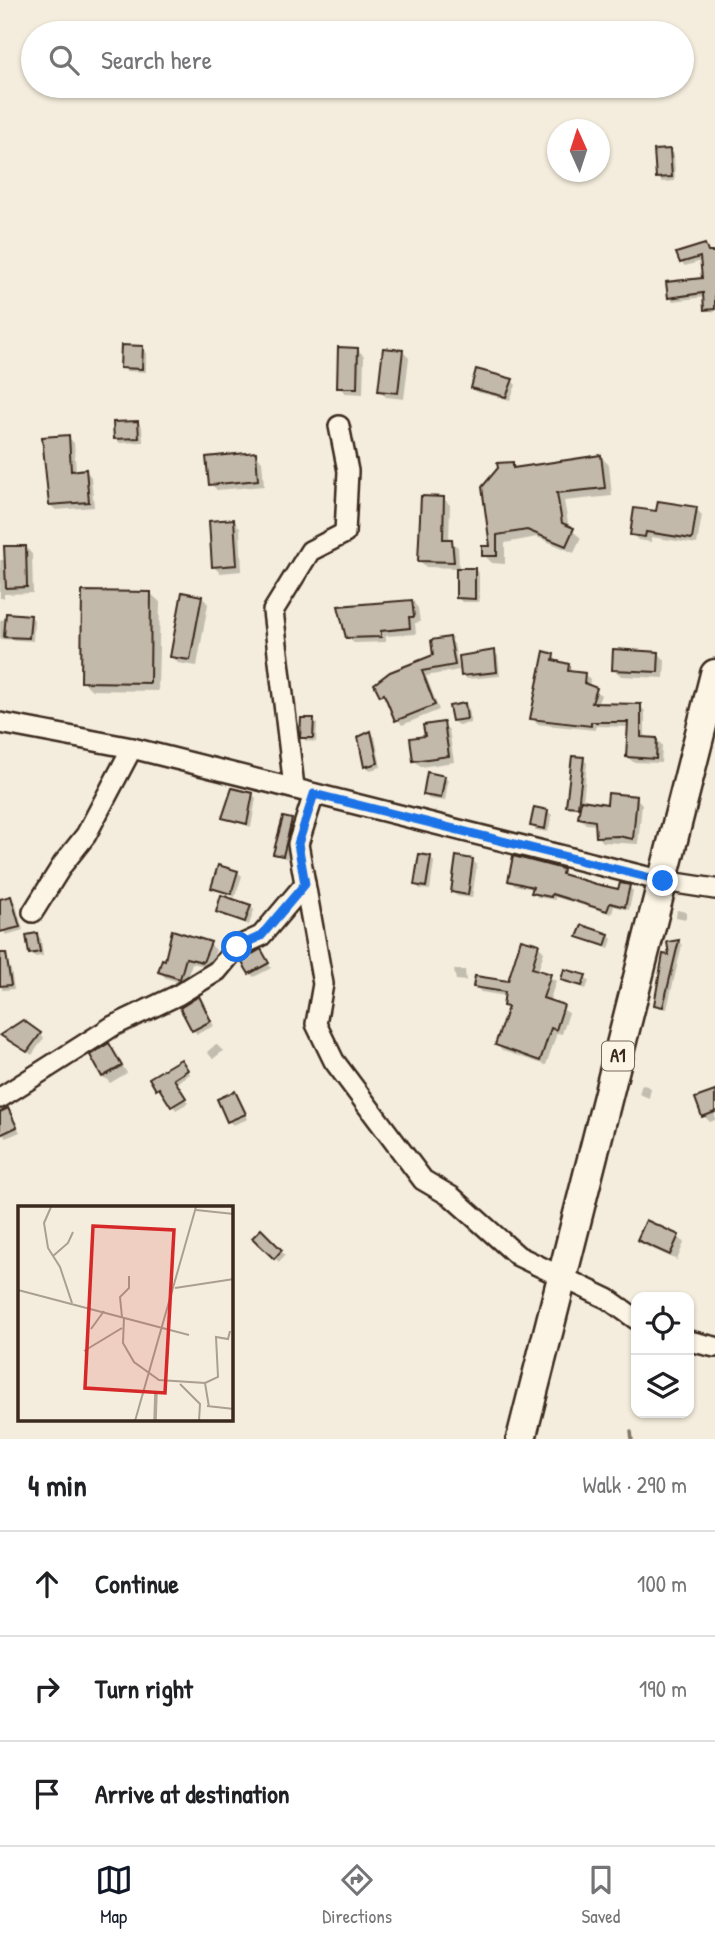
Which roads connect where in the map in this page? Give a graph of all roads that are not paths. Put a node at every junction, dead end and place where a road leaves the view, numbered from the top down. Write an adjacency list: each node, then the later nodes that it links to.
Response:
1 (339, 426): 5 (street)
2 (715, 674): 7 (highway, A1)
3 (0, 723): 4 (street)
4 (132, 748): 5 (street); 10 (street)
5 (294, 787): 6 (street)
6 (314, 794): 7 (street); 8 (street)
7 (663, 881): 9 (street); 12 (highway, A1)
8 (305, 884): 11 (street); 12 (street)
9 (715, 889)
10 (33, 912)
11 (0, 1098)
12 (561, 1275): 13 (street); 16 (highway, A1)
13 (631, 1315)
14 (694, 1342): 15 (street)
15 (715, 1347)
16 (521, 1439)

